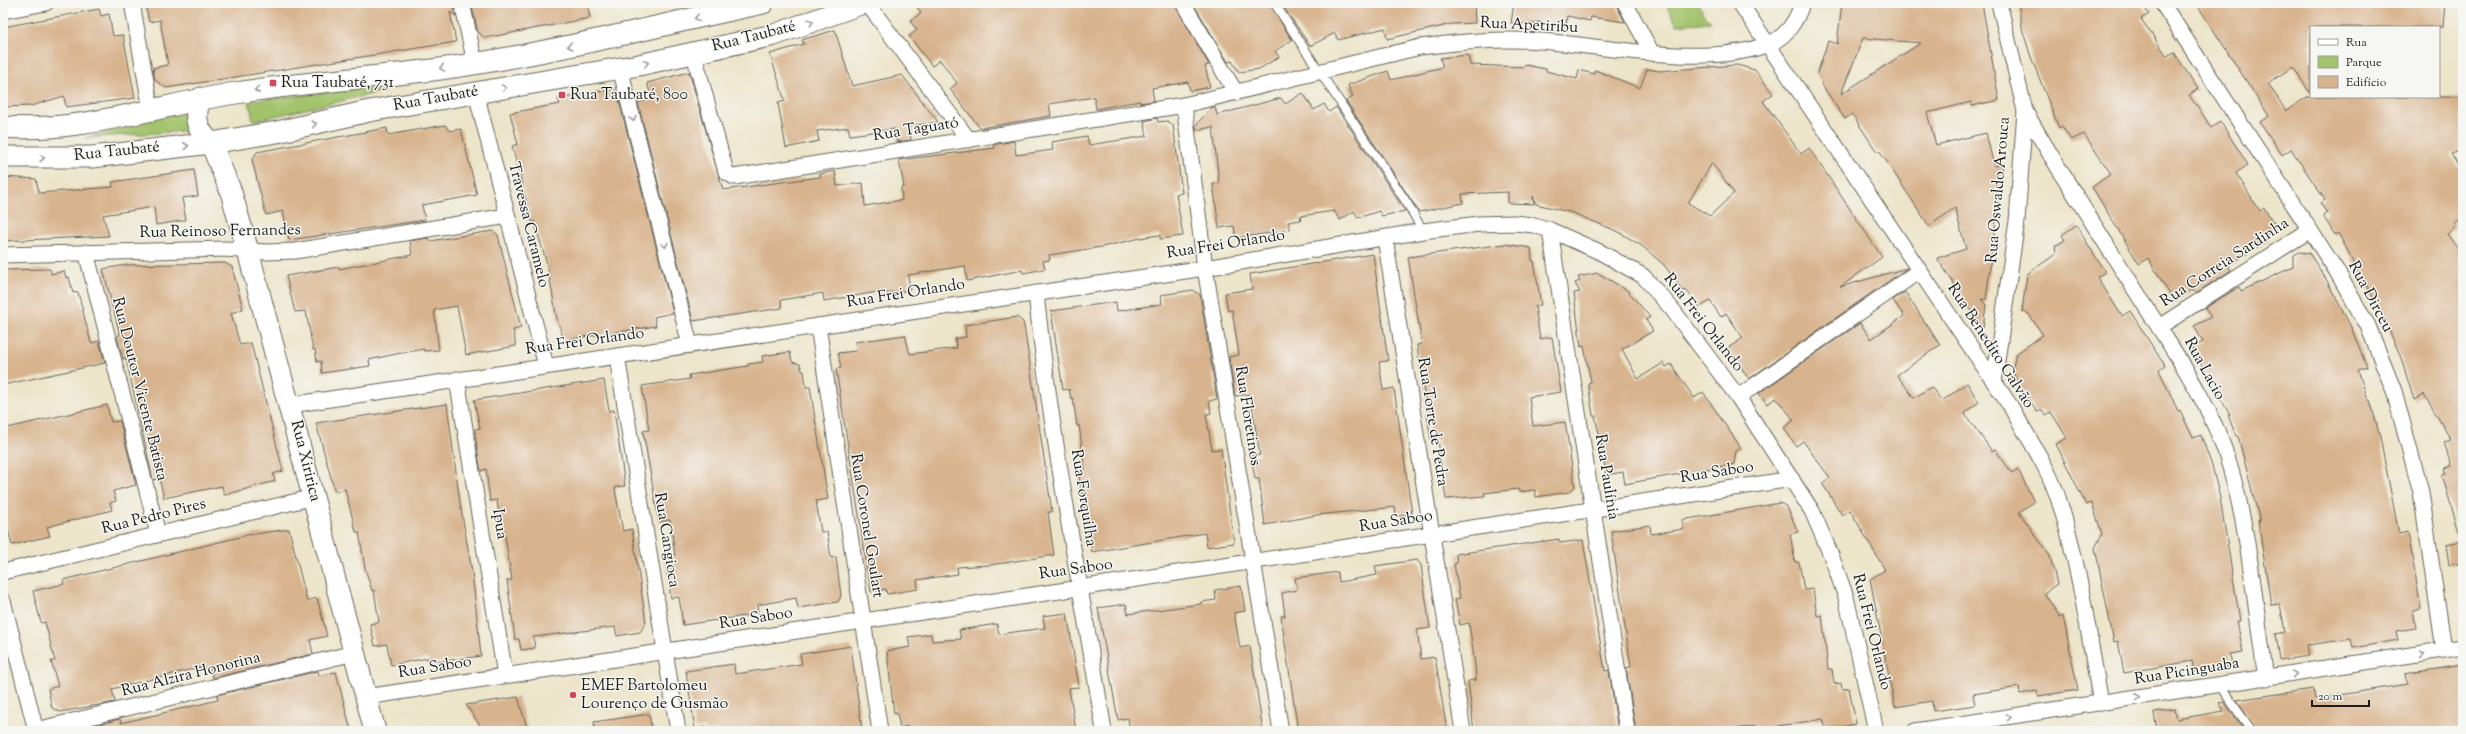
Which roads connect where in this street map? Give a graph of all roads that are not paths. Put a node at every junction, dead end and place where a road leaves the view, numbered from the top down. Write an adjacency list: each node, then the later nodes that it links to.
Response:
1 (46, 3): 14 (street)
2 (132, 3): 26 (street)
3 (462, 3): 18 (street)
4 (762, 3): 18 (main road, Rua Taubaté, one-way to 18)
5 (863, 3): 16 (main road, Rua Taubaté, one-way to 5)
6 (867, 3): 31 (street)
7 (1183, 3): 23 (street)
8 (1274, 3): 20 (lane)
9 (1625, 3): 17 (street)
10 (1740, 3): 15 (street, Rua Benedito Galvão)
11 (1802, 3): 15 (street, Rua Apetiribu)
12 (1999, 3): 28 (street, Rua Oswaldo Arouca)
13 (2162, 3): 37 (street, Rua Dirceu)
14 (3, 11)
15 (1768, 45): 17 (street, Rua Apetiribu); 44 (street, Rua Benedito Galvão)
16 (693, 51): 19 (main road, Rua Taubaté, one-way to 16); 31 (street, Rua Taguató)
17 (1652, 53): 20 (street, Rua Apetiribu)
18 (475, 63): 21 (main road, Rua Taubaté, one-way to 21)
19 (620, 68): 22 (main road, Rua Taubaté, one-way to 19); 48 (street, one-way to 48)
20 (1319, 71): 23 (street, Rua Apetiribu); 38 (lane)
21 (371, 77): 24 (main road, Rua Taubaté, one-way to 24); 27 (main road)
22 (476, 93): 27 (main road, Rua Taubaté); 35 (street, Travessa Caramelo)
23 (1236, 93): 25 (street, Rua Taguató)
24 (201, 98): 26 (main road, Rua Taubaté); 32 (main road, Rua Xiririca)
25 (1184, 105): 31 (street, Rua Taguató); 43 (street, Rua Floretinos)
26 (151, 110): 29 (main road, Rua Taubaté)
27 (369, 111): 30 (main road, Rua Taubaté, one-way to 27)
28 (2025, 111): 47 (street, Rua Lacio); 52 (street, Rua Oswaldo Arouca)
29 (3, 127)
30 (232, 140): 32 (main road, Rua Taubaté); 34 (main road, Rua Xiririca)
31 (968, 140)
32 (211, 143): 33 (main road, Rua Taubaté, one-way to 32); 34 (main road, Rua Xiririca)
33 (3, 157)
34 (232, 192): 40 (main road, Rua Xiririca)
35 (507, 216): 40 (street, Rua Reinoso Fernandes); 50 (street, Travessa Caramelo)
36 (1550, 230): 38 (street, Rua Frei Orlando); 53 (street, Rua Frei Orlando); 57 (street, Rua Paulínia)
37 (2310, 230): 47 (street, Rua Correia Sardinha); 67 (street, Rua Dirceu)
38 (1423, 231): 39 (street, Rua Frei Orlando)
39 (1385, 238): 43 (street, Rua Frei Orlando); 59 (street, Rua Torre de Pedra)
40 (248, 251): 41 (street, Rua Reinoso Fernandes); 54 (main road, Rua Xiririca)
41 (86, 252): 42 (street, Rua Reinoso Fernandes); 58 (street, Rua Doutor Vicente Batista)
42 (3, 256)
43 (1205, 268): 45 (street, Rua Frei Orlando); 60 (street, Rua Floretinos)
44 (1919, 271): 52 (street, Rua Benedito Galvão); 53 (street)
45 (1036, 293): 46 (street, Rua Frei Orlando); 62 (street, Rua Forquilha)
46 (818, 326): 48 (street, Rua Frei Orlando); 64 (street, Rua Coronel Goulart)
47 (2159, 327): 70 (street, Rua Lacio)
48 (690, 345): 49 (street, Rua Frei Orlando)
49 (618, 356): 50 (street, Rua Frei Orlando); 66 (street, Rua Cangioca)
50 (546, 366): 51 (street, Rua Frei Orlando)
51 (457, 379): 54 (street, Rua Frei Orlando); 69 (street, Ipua)
52 (1994, 382): 73 (street, Rua Benedito Galvão)
53 (1738, 397): 55 (street, Rua Frei Orlando)
54 (290, 405): 56 (main road, Rua Xiririca)
55 (1792, 479): 57 (street, Rua Saboo); 82 (street, Rua Frei Orlando)
56 (314, 497): 58 (street, Rua Pedro Pires); 68 (main road, Rua Xiririca)
57 (1593, 510): 59 (street, Rua Saboo); 81 (street, Rua Paulínia)
58 (158, 534): 61 (street, Rua Pedro Pires)
59 (1432, 535): 60 (street, Rua Saboo); 80 (street, Rua Torre de Pedra)
60 (1252, 563): 62 (street, Rua Saboo); 79 (street, Rua Floretinos)
61 (3, 572)
62 (1080, 588): 64 (street, Rua Saboo); 78 (street, Rua Forquilha)
63 (3, 601): 74 (street)
64 (862, 620): 66 (street, Rua Saboo); 77 (street, Rua Coronel Goulart)
65 (2463, 647): 67 (street, Rua Picinguaba)
66 (665, 650): 69 (street, Rua Saboo); 76 (street, Rua Cangioca)
67 (2444, 650): 70 (street, Rua Picinguaba, one-way to 67)
68 (354, 654): 72 (main road, Rua Xiririca); 74 (street, Rua Alzira Honorina)
69 (506, 675): 72 (street, Rua Saboo)
70 (2266, 678): 71 (street, Rua Picinguaba)
71 (2219, 685): 73 (street, Rua Picinguaba, one-way to 71); 84 (lane)
72 (366, 697): 75 (main road, Rua Xiririca)
73 (2101, 703): 83 (street, Rua Picinguaba, one-way to 73)
74 (36, 731)
75 (375, 731)
76 (678, 731)
77 (880, 731)
78 (1104, 731)
79 (1281, 731)
80 (1462, 731)
81 (1627, 731)
82 (1876, 731)
83 (1915, 731)
84 (2252, 731)

